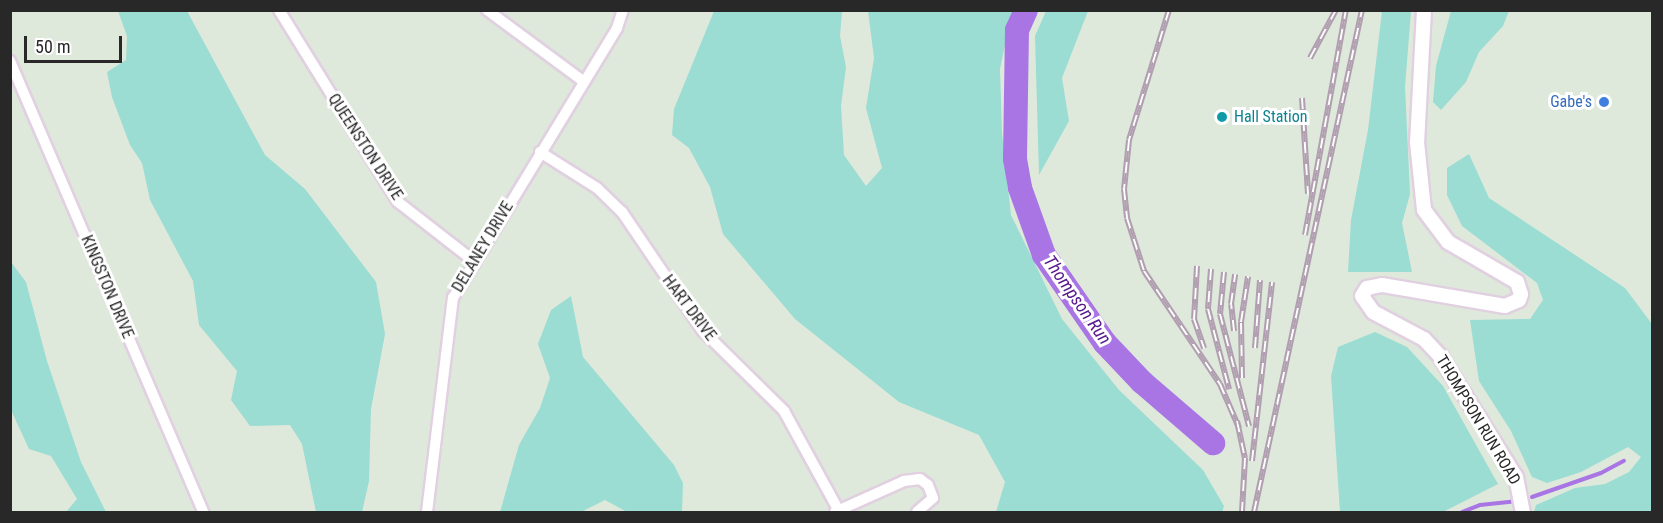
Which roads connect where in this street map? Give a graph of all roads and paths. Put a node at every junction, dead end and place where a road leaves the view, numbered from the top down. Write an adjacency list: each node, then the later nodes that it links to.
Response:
1 (279, 10): 8 (street, QUEENSTON DRIVE)
2 (487, 10): 6 (street)
3 (623, 10): 6 (street, DELANEY DRIVE)
4 (1424, 10): 13 (street, THOMPSON RUN ROAD)
5 (10, 61): 10 (street, KINGSTON DRIVE)
6 (584, 81): 7 (street, DELANEY DRIVE)
7 (540, 152): 8 (street, DELANEY DRIVE); 9 (street, HART DRIVE)
8 (475, 262): 11 (street, DELANEY DRIVE)
9 (837, 512): 12 (street, HART DRIVE)
10 (203, 513)
11 (427, 513)
12 (917, 513)
13 (1523, 513)

